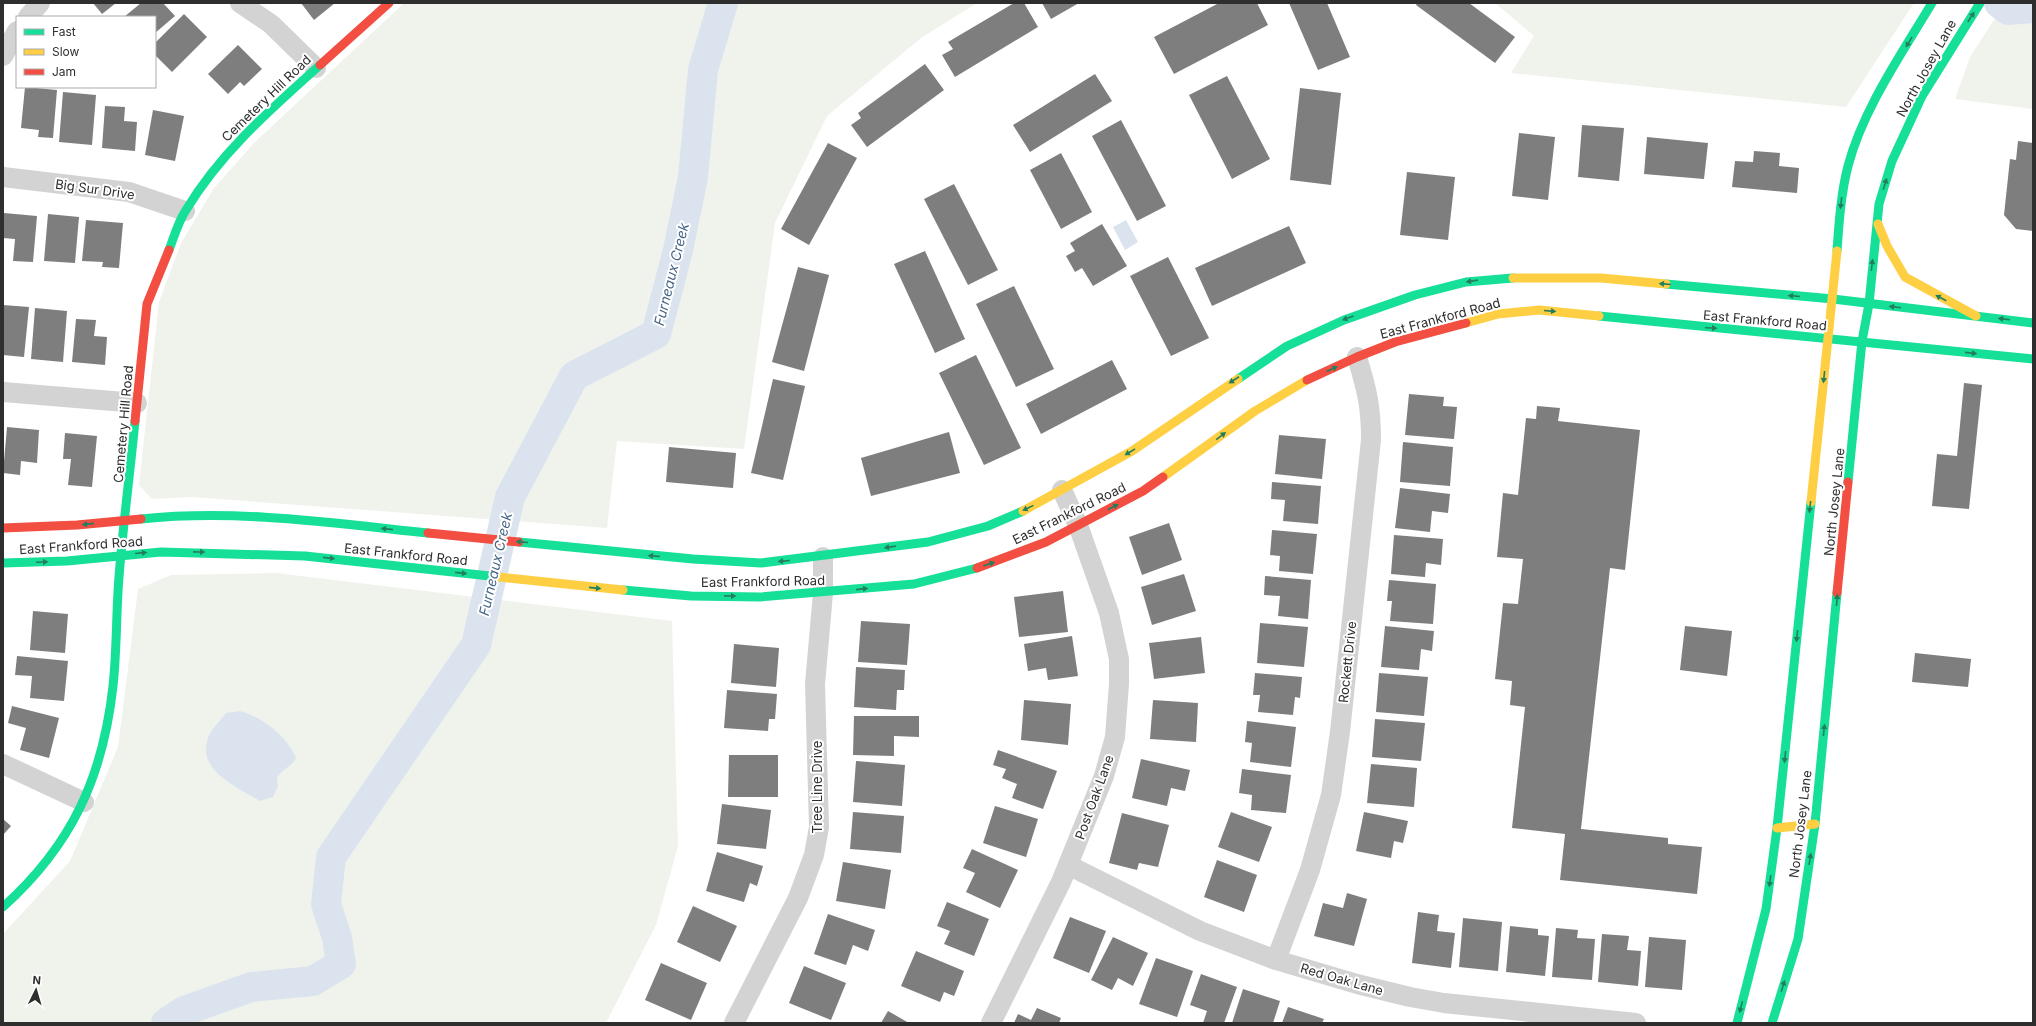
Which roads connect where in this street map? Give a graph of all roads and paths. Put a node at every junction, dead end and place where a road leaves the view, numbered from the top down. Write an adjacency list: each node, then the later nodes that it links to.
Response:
1 (40, 3): 6 (street)
2 (240, 3): 9 (street)
3 (389, 3): 9 (main road, Cemetery Hill Road)
4 (1980, 3): 12 (main road, North Josey Lane, one-way to 4)
5 (1930, 6): 13 (main road, North Josey Lane, one-way to 13)
6 (29, 16)
7 (16, 33): 8 (street)
8 (3, 56)
9 (316, 68): 11 (main road, Cemetery Hill Road)
10 (3, 177): 11 (street, Big Sur Drive)
11 (185, 211): 22 (main road, Cemetery Hill Road)
12 (1877, 222): 14 (main road, North Josey Lane, one-way to 12); 15 (main road, one-way to 12)
13 (1833, 300): 14 (main road, East Frankford Road); 17 (main road, North Josey Lane); 23 (main road, East Frankford Road, one-way to 23)
14 (1868, 304): 15 (main road, East Frankford Road, one-way to 14); 18 (main road, North Josey Lane)
15 (1976, 316): 16 (main road, East Frankford Road, one-way to 15)
16 (2033, 323)
17 (1828, 338): 18 (main road, East Frankford Road); 19 (main road, East Frankford Road, one-way to 17); 34 (main road, North Josey Lane, one-way to 34)
18 (1862, 342): 20 (main road, East Frankford Road, one-way to 20); 33 (main road, North Josey Lane, one-way to 18)
19 (1357, 357): 25 (main road, East Frankford Road, one-way to 19); 37 (street, Rockett Drive)
20 (2033, 359)
21 (3, 392): 22 (street)
22 (137, 402): 24 (main road, Cemetery Hill Road)
23 (1062, 490): 25 (street, Post Oak Lane); 28 (main road, East Frankford Road, one-way to 28)
24 (126, 520): 26 (main road, East Frankford Road, one-way to 26); 27 (main road, Cemetery Hill Road); 28 (main road, East Frankford Road, one-way to 24)
25 (1078, 525): 30 (main road, East Frankford Road, one-way to 25); 35 (street, Post Oak Lane)
26 (3, 528)
27 (122, 555): 29 (main road, East Frankford Road, one-way to 27); 30 (main road, East Frankford Road, one-way to 30); 32 (main road, Cemetery Hill Road)
28 (823, 557): 30 (street, Tree Line Drive)
29 (3, 563)
30 (824, 593): 38 (street, Tree Line Drive)
31 (3, 764): 32 (street)
32 (84, 802): 36 (main road, Cemetery Hill Road)
33 (1815, 824): 34 (main road); 42 (main road, North Josey Lane, one-way to 33)
34 (1778, 828): 41 (main road, North Josey Lane, one-way to 41)
35 (1068, 866): 37 (street, Red Oak Lane); 39 (street, Post Oak Lane)
36 (3, 907)
37 (1276, 960): 40 (street, Red Oak Lane)
38 (734, 1023)
39 (991, 1023)
40 (1636, 1023)
41 (1737, 1023)
42 (1772, 1023)

